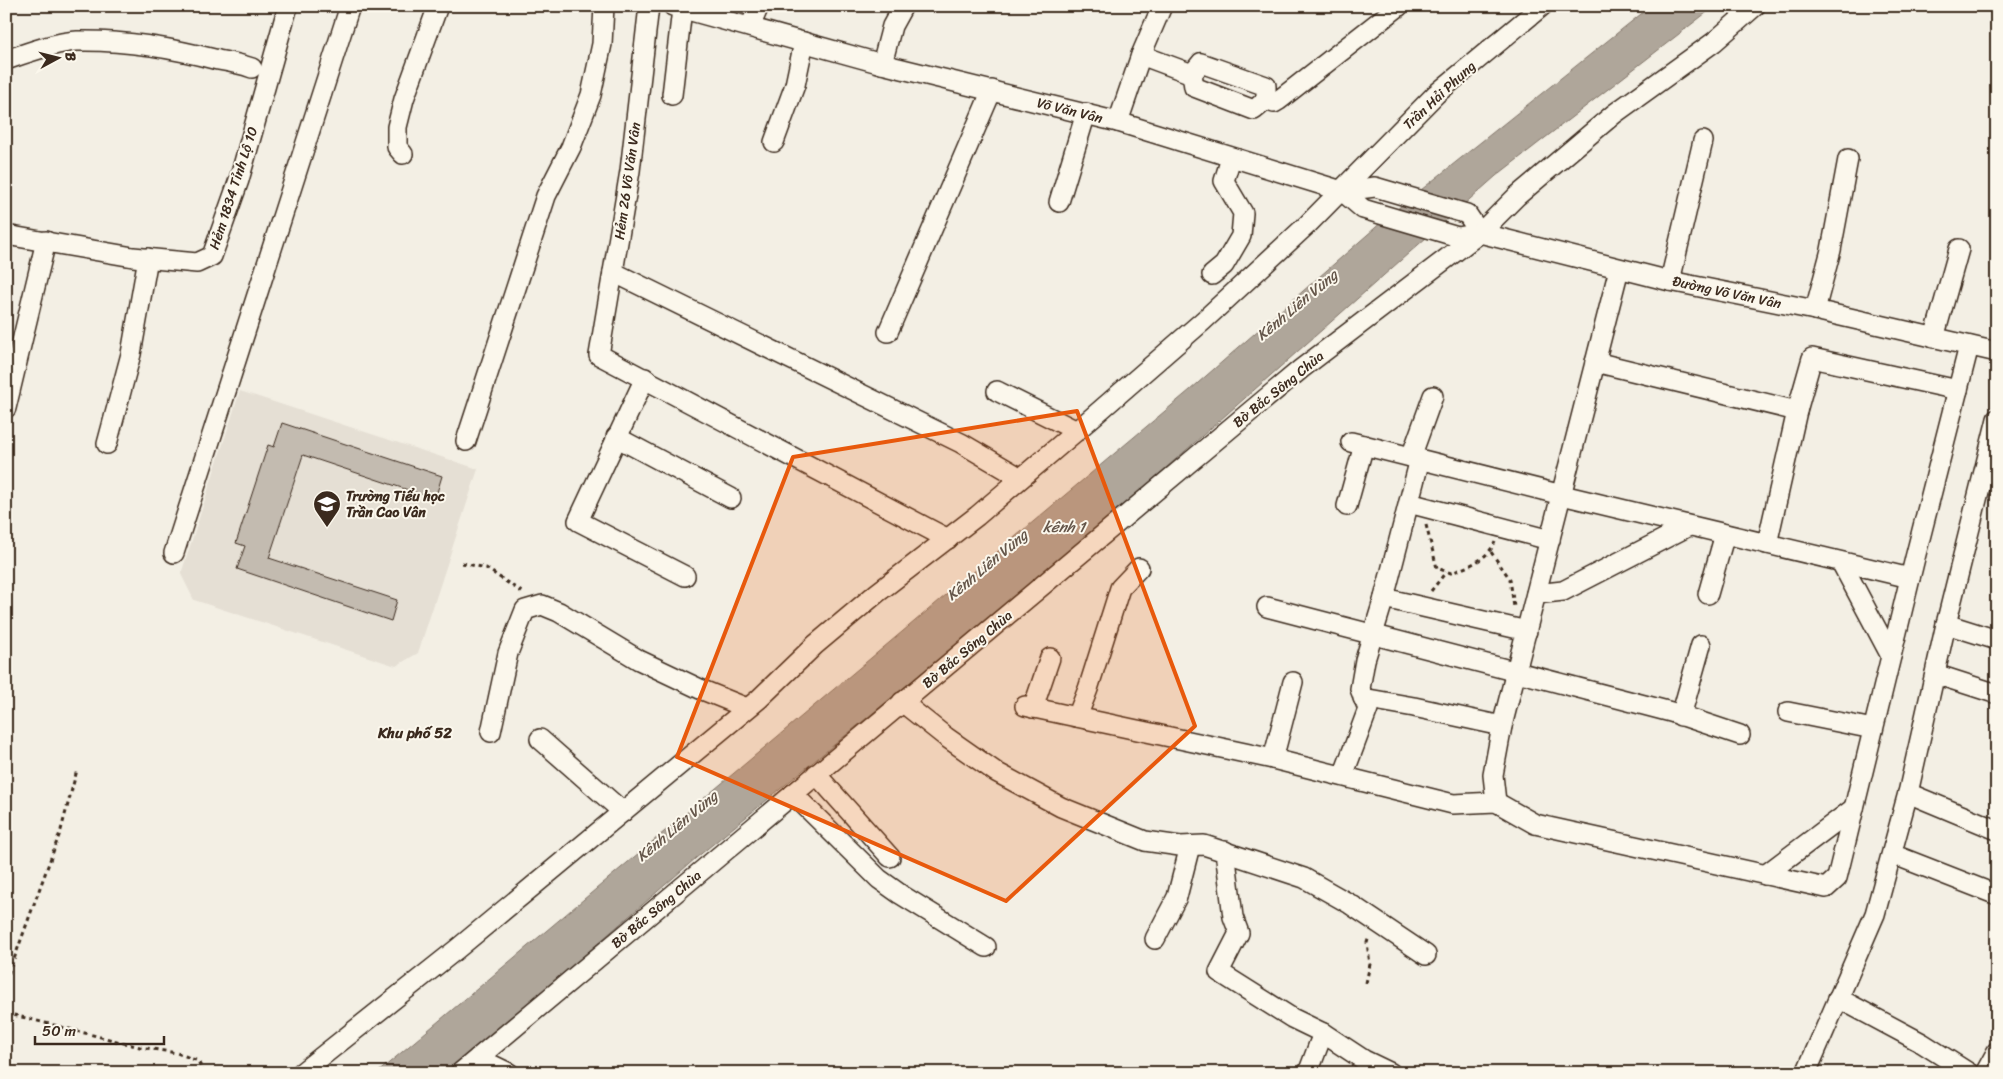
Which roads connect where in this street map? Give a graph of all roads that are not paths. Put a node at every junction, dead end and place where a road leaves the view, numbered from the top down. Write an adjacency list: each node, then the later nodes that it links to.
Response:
1 (288, 6): 37 (street, Hẻm 1834 Tỉnh Lộ 10)
2 (350, 6): 70 (street)
3 (438, 6): 27 (street)
4 (604, 6): 57 (street)
5 (650, 6): 39 (street, Hẻm 26 Võ Văn Vân)
6 (759, 6): 13 (street)
7 (903, 6): 17 (street)
8 (1162, 6): 15 (street)
9 (1398, 6): 22 (street)
10 (1542, 6): 30 (street, Trần Hải Phụng)
11 (1755, 6): 32 (street, Bờ Bắc Sông Chùa)
12 (677, 7): 13 (street, Võ Văn Vân); 21 (street)
13 (750, 27): 14 (street, Võ Văn Vân)
14 (804, 42): 17 (street, Võ Văn Vân); 26 (street)
15 (1141, 55): 19 (street); 24 (street)
16 (6, 60): 18 (street)
17 (882, 64): 20 (street, Võ Văn Vân)
18 (252, 68)
19 (1192, 74): 22 (street); 22 (street)
20 (992, 90): 23 (street, Võ Văn Vân); 43 (street)
21 (672, 95)
22 (1266, 100)
23 (1086, 113): 24 (street, Võ Văn Vân); 31 (street)
24 (1118, 122): 28 (street, Võ Văn Vân)
25 (1703, 141): 41 (street)
26 (774, 142)
27 (403, 154)
28 (1232, 158): 30 (street, Võ Văn Vân); 40 (street)
29 (1848, 159): 42 (street)
30 (1342, 191): 32 (street); 34 (street, Võ Văn Vân); 55 (street, Trần Hải Phụng)
31 (1059, 202)
32 (1480, 233): 34 (street, Đường Võ Văn Vân); 38 (street, Đường Võ Văn Vân); 91 (street, Bờ Bắc Sông Chùa)
33 (6, 235): 35 (street, Hẻm 1834 Tỉnh Lộ 10)
34 (1458, 237)
35 (46, 241): 37 (street, Hẻm 1834 Tỉnh Lộ 10); 52 (street)
36 (1959, 249): 44 (street)
37 (148, 258): 58 (street)
38 (1619, 269): 41 (street, Đường Võ Văn Vân); 47 (street)
39 (613, 272): 48 (street, Hẻm 26 Võ Văn Vân); 60 (street)
40 (1212, 275)
41 (1670, 281): 42 (street, Đường Võ Văn Vân)
42 (1815, 310): 44 (street, Đường Võ Văn Vân)
43 (888, 332)
44 (1934, 338): 45 (street, Đường Võ Văn Vân)
45 (1969, 346): 46 (street, Đường Võ Văn Vân); 49 (street)
46 (1997, 352)
47 (1595, 362): 53 (street); 61 (street)
48 (645, 378): 56 (street); 67 (street)
49 (1958, 390): 53 (street); 74 (street)
50 (997, 391): 55 (street)
51 (1433, 396): 59 (street)
52 (6, 408)
53 (1797, 411): 69 (street)
54 (1997, 419): 79 (street)
55 (1076, 431): 60 (street, Trần Hải Phụng)
56 (616, 437): 62 (street); 73 (street)
57 (466, 441)
58 (107, 444)
59 (1415, 458): 61 (street); 63 (street); 64 (street)
60 (1021, 478): 67 (street, Trần Hải Phụng)
61 (1562, 495): 65 (street); 68 (street)
62 (731, 498)
63 (1417, 505): 68 (street); 77 (street)
64 (1347, 506)
65 (1689, 526): 66 (street); 75 (street)
66 (1725, 534): 69 (street); 76 (street)
67 (948, 539): 92 (street, Trần Hải Phụng)
68 (1550, 540): 75 (street)
69 (1767, 544): 71 (street)
70 (174, 553)
71 (1841, 562): 74 (street); 84 (street)
72 (1139, 568): 95 (street)
73 (685, 576)
74 (1910, 578): 84 (street)
75 (1536, 594): 80 (street)
76 (1708, 594)
77 (1384, 598): 80 (street); 81 (street)
78 (1267, 607): 81 (street)
79 (1946, 624): 82 (street); 87 (street)
80 (1527, 630): 86 (street)
81 (1374, 634): 86 (street); 90 (street)
82 (1997, 640)
83 (1701, 645): 94 (street)
84 (1891, 656): 97 (street)
85 (1050, 658): 95 (street)
86 (1517, 672): 94 (street); 96 (street)
87 (1935, 674): 89 (street); 104 (street)
88 (1293, 682): 101 (street)
89 (1994, 693)
90 (1363, 698): 96 (street); 103 (street)
91 (902, 702): 102 (street, Bờ Bắc Sông Chùa); 110 (street)
92 (747, 708): 98 (street); 108 (street, Trần Hải Phụng)
93 (1788, 712): 97 (street)
94 (1681, 716): 99 (street)
95 (1077, 717): 101 (street)
96 (1502, 726): 106 (street)
97 (1873, 729): 107 (street)
98 (491, 732)
99 (1740, 735)
100 (540, 738): 108 (street)
101 (1273, 759): 103 (street)
102 (816, 774): 105 (street, Bờ Bắc Sông Chùa); 113 (street)
103 (1343, 776): 106 (street)
104 (1908, 793): 109 (street); 112 (street)
105 (793, 794): 117 (street); 122 (street, Bờ Bắc Sông Chùa)
106 (1496, 802): 114 (street)
107 (1854, 808): 114 (street); 114 (street)
108 (623, 812): 124 (street, Trần Hải Phụng)
109 (1997, 830)
110 (1190, 846): 111 (street); 116 (street)
111 (1225, 851): 118 (street); 120 (street)
112 (1892, 854): 115 (street); 119 (street)
113 (890, 857)
114 (1765, 875)
115 (1997, 895)
116 (1155, 939)
117 (986, 947)
118 (1426, 955)
119 (1838, 998): 123 (street); 128 (street)
120 (1323, 1033): 126 (street); 127 (street)
121 (1997, 1051): 129 (street)
122 (470, 1068): 125 (street)
123 (1810, 1072)
124 (301, 1073)
125 (509, 1073)
126 (1308, 1073)
127 (1391, 1073)
128 (1969, 1073)
129 (1985, 1073)

